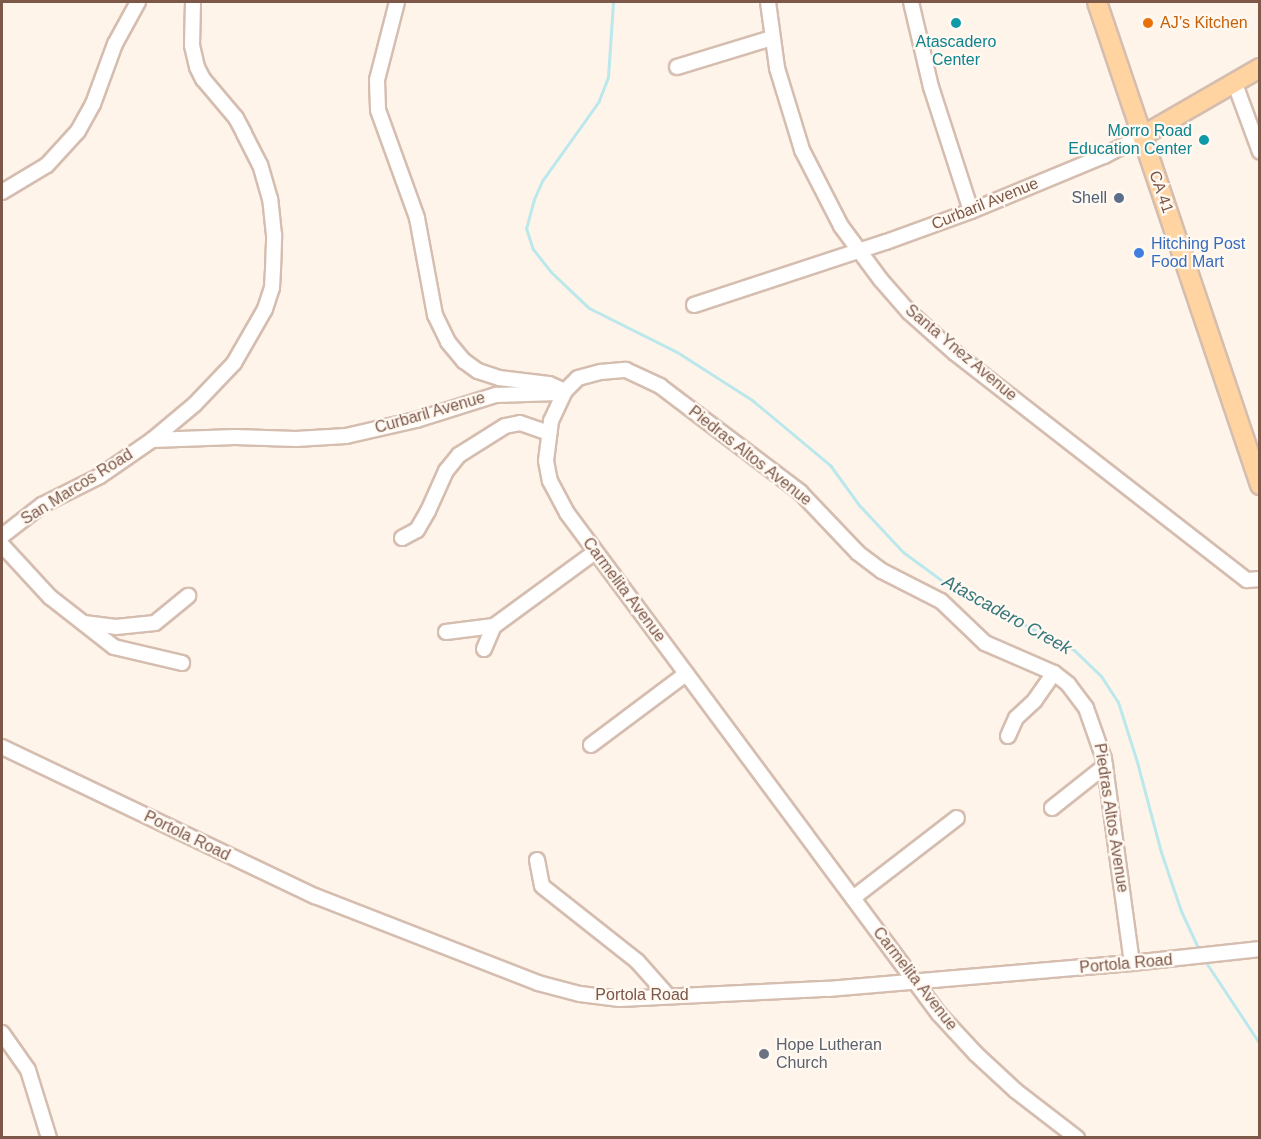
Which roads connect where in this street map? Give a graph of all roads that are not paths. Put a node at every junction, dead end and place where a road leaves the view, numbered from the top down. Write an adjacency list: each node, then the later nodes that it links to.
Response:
1 (138, 2): 13 (street)
2 (193, 2): 19 (street, San Marcos Road)
3 (397, 2): 17 (street)
4 (768, 2): 7 (street, Santa Ynez Avenue)
5 (911, 2): 14 (street)
6 (1097, 2): 11 (main road, CA 41 / CA 41)
7 (772, 38): 8 (street); 15 (street, Santa Ynez Avenue)
8 (677, 67)
9 (1260, 68): 10 (main road, Curbaril Avenue)
10 (1235, 84): 11 (main road, Curbaril Avenue); 12 (street)
11 (1142, 136): 14 (street, Curbaril Avenue); 20 (main road, CA 41 / CA 41)
12 (1260, 152)
13 (2, 192)
14 (971, 211): 15 (street, Curbaril Avenue)
15 (859, 251): 16 (street, Curbaril Avenue); 25 (street, Santa Ynez Avenue)
16 (694, 305)
17 (565, 391): 18 (street, Carmelita Avenue); 19 (street, Curbaril Avenue); 32 (street, Piedras Altos Avenue)
18 (549, 433): 22 (street); 24 (street, Carmelita Avenue)
19 (152, 440): 21 (street, San Marcos Road)
20 (1260, 485)
21 (2, 536)
22 (402, 538)
23 (2, 545): 27 (street)
24 (596, 552): 28 (street); 33 (street, Carmelita Avenue)
25 (1260, 579)
26 (189, 596): 27 (street)
27 (82, 622): 31 (street)
28 (494, 626): 29 (street); 30 (street)
29 (446, 632)
30 (484, 649)
31 (182, 663)
32 (1054, 673): 34 (street); 37 (street, Piedras Altos Avenue)
33 (686, 674): 35 (street); 41 (street, Carmelita Avenue)
34 (1008, 736)
35 (591, 745)
36 (2, 747): 45 (street, Portola Road)
37 (1105, 766): 38 (street); 43 (street, Piedras Altos Avenue)
38 (1052, 808)
39 (957, 818): 41 (street)
40 (537, 860): 45 (street)
41 (853, 898): 44 (street, Carmelita Avenue)
42 (1260, 949): 43 (street, Portola Road)
43 (1132, 963): 44 (street, Portola Road)
44 (916, 983): 45 (street, Portola Road); 48 (street, Carmelita Avenue)
45 (668, 996)
46 (2, 1033): 47 (street)
47 (49, 1137)
48 (1077, 1137)

